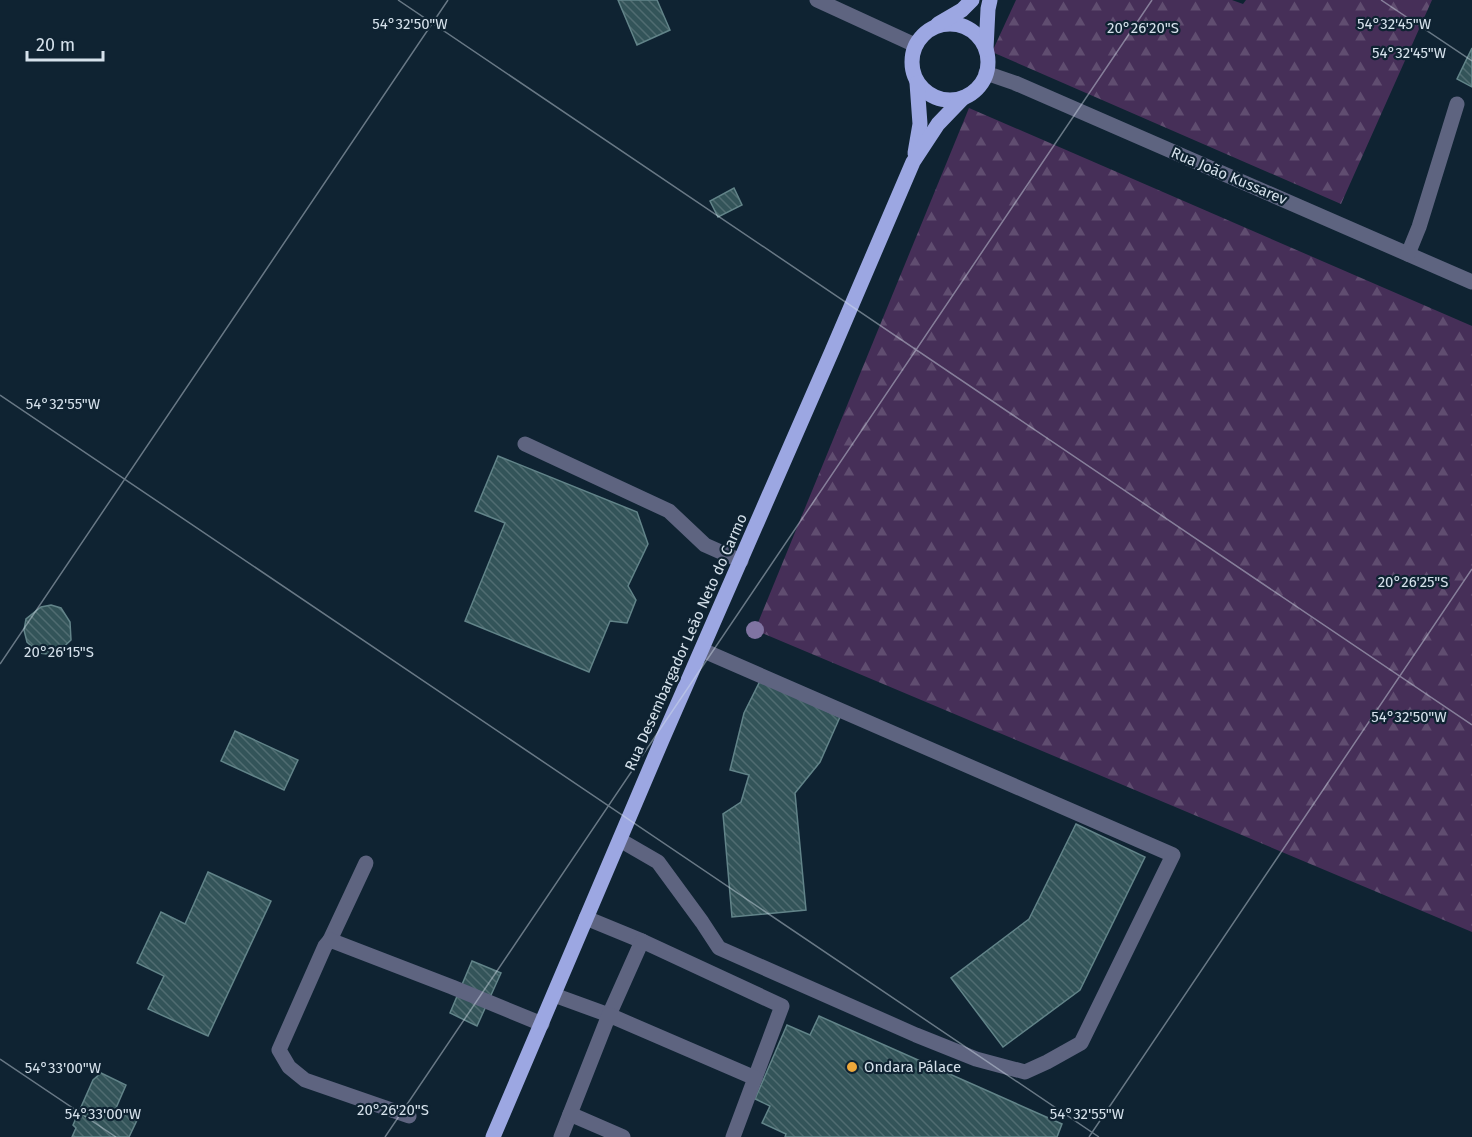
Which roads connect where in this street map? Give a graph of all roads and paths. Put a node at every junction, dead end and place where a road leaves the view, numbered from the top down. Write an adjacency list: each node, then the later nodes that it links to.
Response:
1 (817, 0): 5 (street)
2 (972, 0): 4 (main road)
3 (990, 0): 6 (main road)
4 (933, 27): 5 (main road); 6 (main road)
5 (915, 45): 8 (main road)
6 (986, 49): 7 (main road)
7 (986, 73): 9 (main road); 12 (street, Rua João Kussarev)
8 (917, 83): 9 (main road); 11 (main road, Rua Desembargador Leão Neto do Carmo)
9 (963, 98): 11 (main road, Rua Desembargador Leão Neto do Carmo)
10 (1457, 104): 12 (street)
11 (913, 162): 15 (main road, Rua Desembargador Leão Neto do Carmo)
12 (1408, 254): 13 (street, Rua João Kussarev)
13 (1472, 282)
14 (525, 444): 15 (street)
15 (741, 561): 16 (main road, Rua Desembargador Leão Neto do Carmo)
16 (702, 650): 17 (main road, Rua Desembargador Leão Neto do Carmo); 17 (street)
17 (620, 840): 19 (main road, Rua Desembargador Leão Neto do Carmo)
18 (366, 863): 20 (street)
19 (586, 918): 21 (street); 22 (main road, Rua Desembargador Leão Neto do Carmo)
20 (330, 940): 24 (street); 27 (street)
21 (642, 941): 23 (street); 25 (street)
22 (554, 995): 23 (street); 24 (main road, Rua Desembargador Leão Neto do Carmo)
23 (609, 1015): 25 (street); 26 (street)
24 (542, 1024): 28 (main road, Rua Desembargador Leão Neto do Carmo)
25 (756, 1078): 31 (street)
26 (570, 1114): 29 (street); 30 (street)
27 (409, 1116)
28 (493, 1137)
29 (561, 1137)
30 (623, 1137)
31 (733, 1137)

